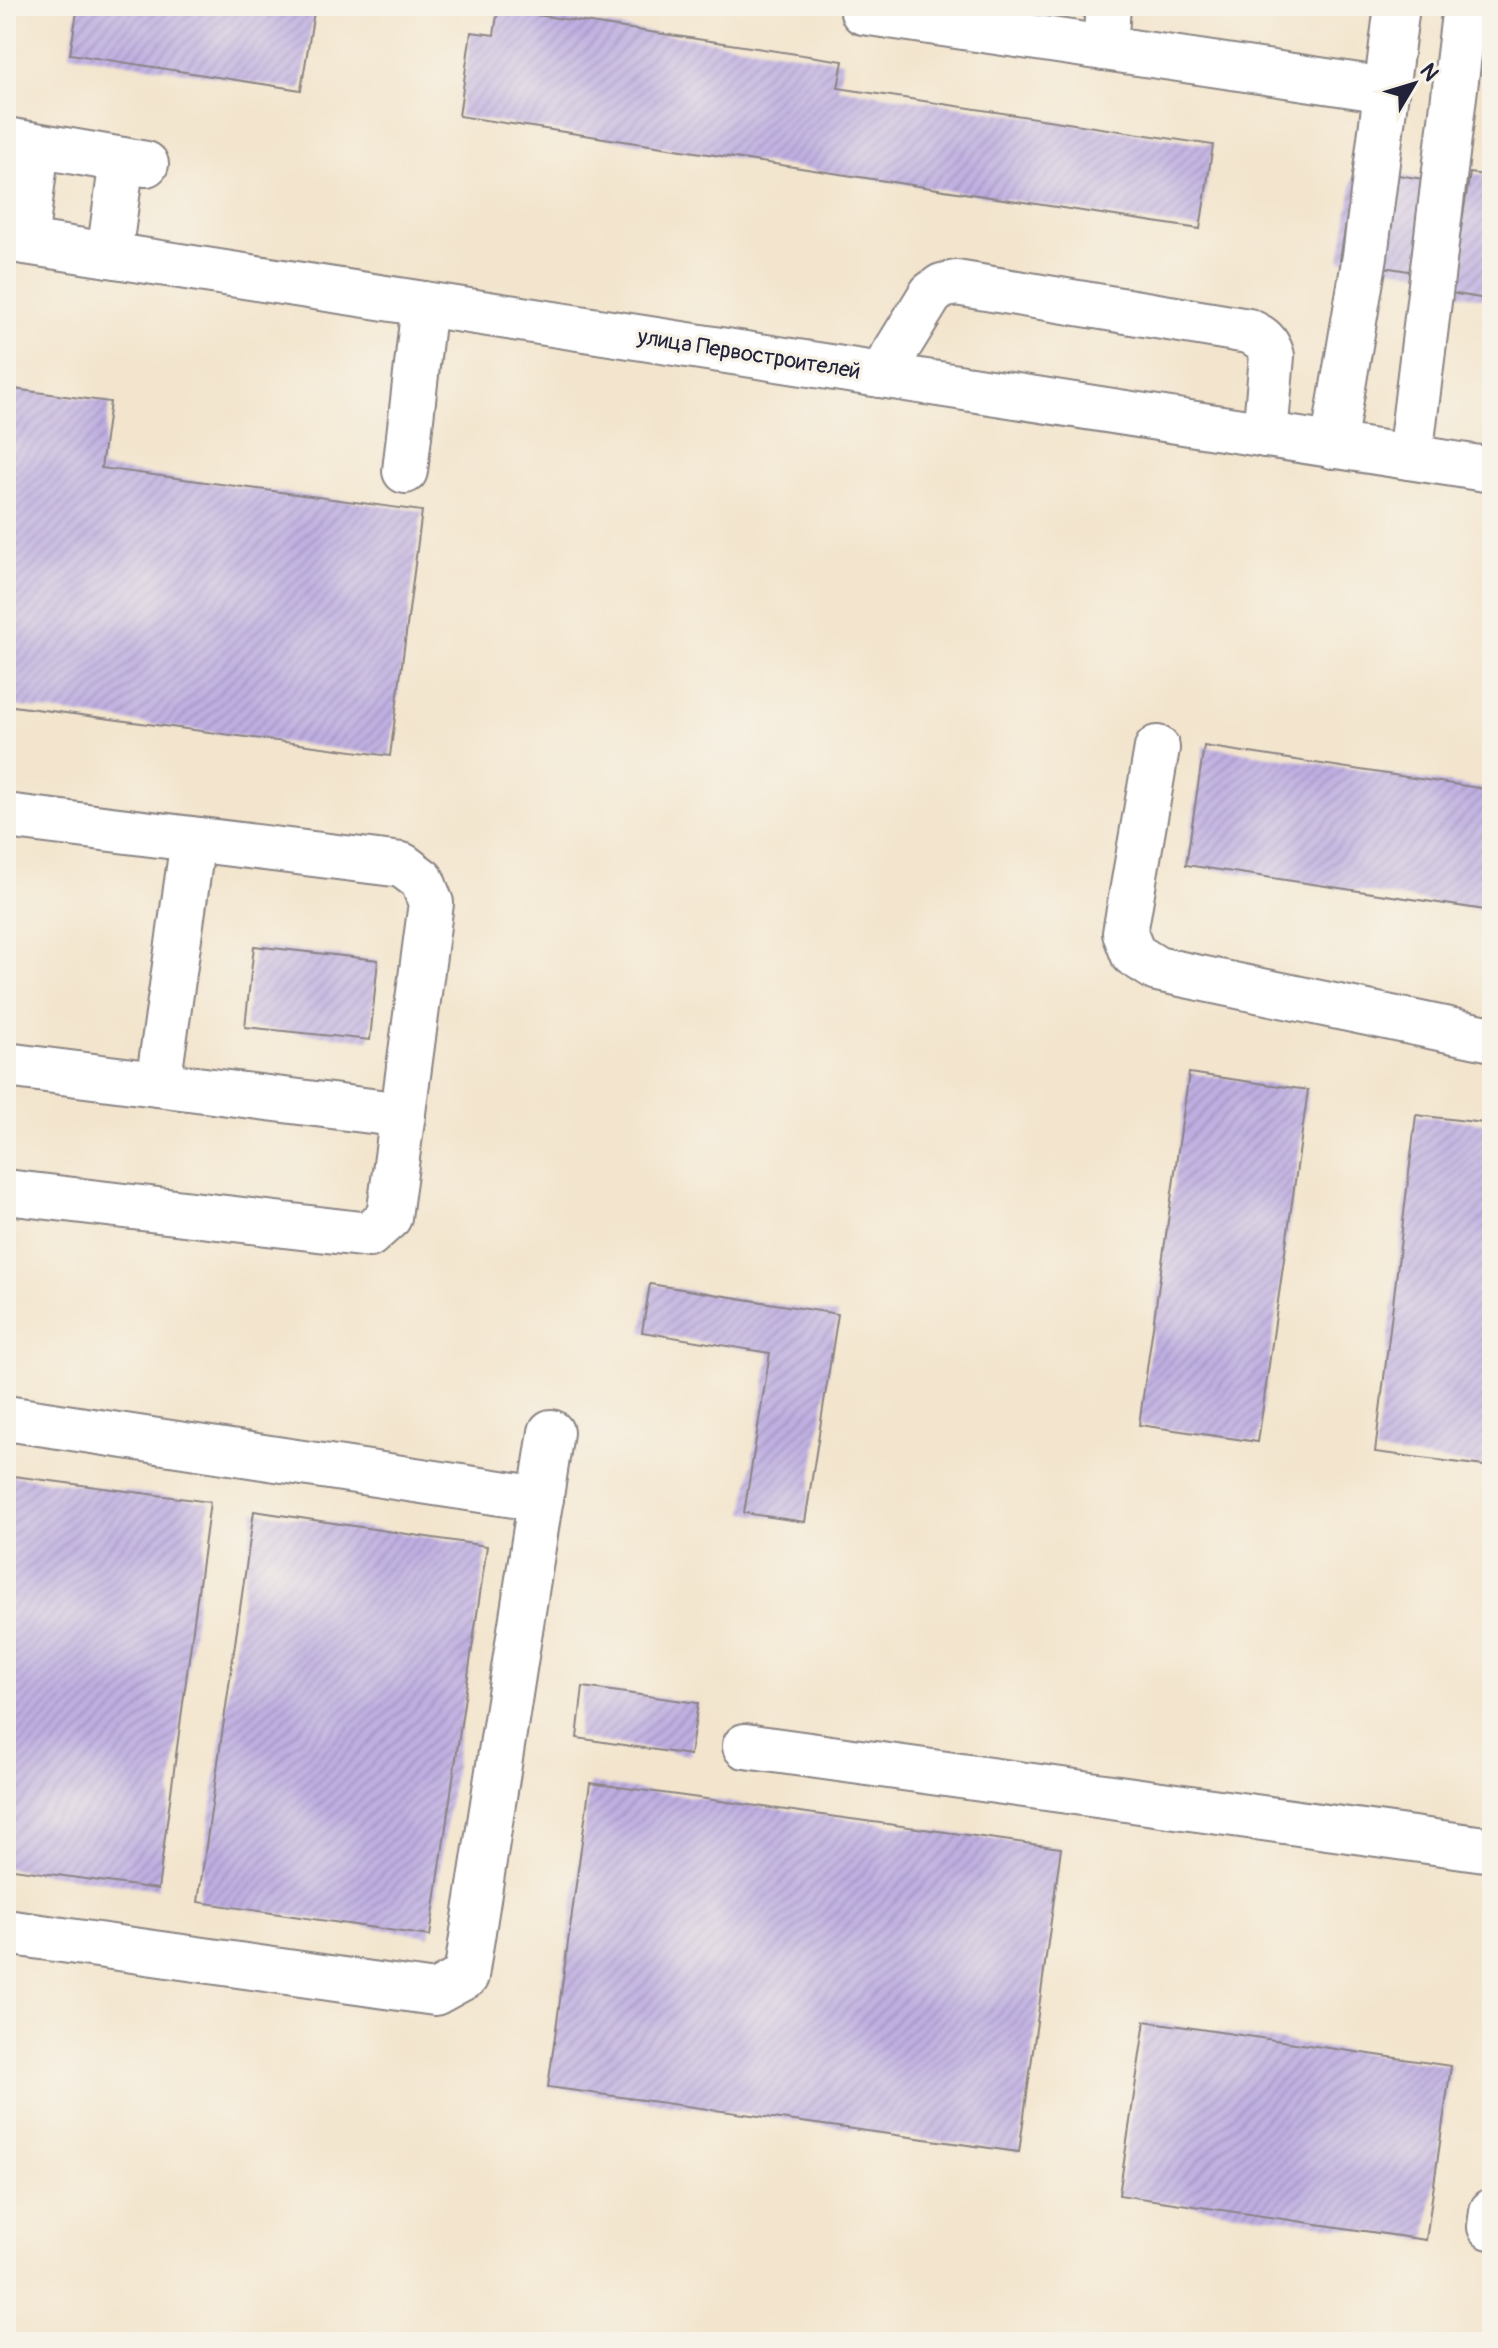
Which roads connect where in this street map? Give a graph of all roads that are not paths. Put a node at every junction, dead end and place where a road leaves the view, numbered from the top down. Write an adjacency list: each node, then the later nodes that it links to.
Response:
1 (1397, 6): 5 (street)
2 (1465, 6): 13 (street)
3 (863, 12): 4 (street)
4 (1107, 27): 5 (street)
5 (1386, 90): 12 (street)
6 (22, 143): 7 (street); 8 (street)
7 (15, 240): 8 (street, улица Первостроителей)
8 (109, 255): 9 (street, улица Первостроителей)
9 (424, 304): 10 (street, улица Первостроителей); 15 (street)
10 (881, 375): 11 (street, улица Первостроителей); 11 (street)
11 (1265, 435): 12 (street, улица Первостроителей)
12 (1333, 446): 13 (street, улица Первостроителей)
13 (1410, 457): 14 (street, улица Первостроителей)
14 (1492, 470)
15 (405, 471)
16 (1157, 748): 19 (street)
17 (6, 816): 18 (street)
18 (193, 840): 21 (street); 22 (street)
19 (1492, 1039)
20 (6, 1065): 21 (street)
21 (158, 1084): 22 (street)
22 (403, 1115): 23 (street)
23 (6, 1192)
24 (6, 1418): 26 (street)
25 (551, 1432): 26 (street)
26 (541, 1499): 29 (street)
27 (745, 1746): 28 (street)
28 (1492, 1850)
29 (6, 1932)

